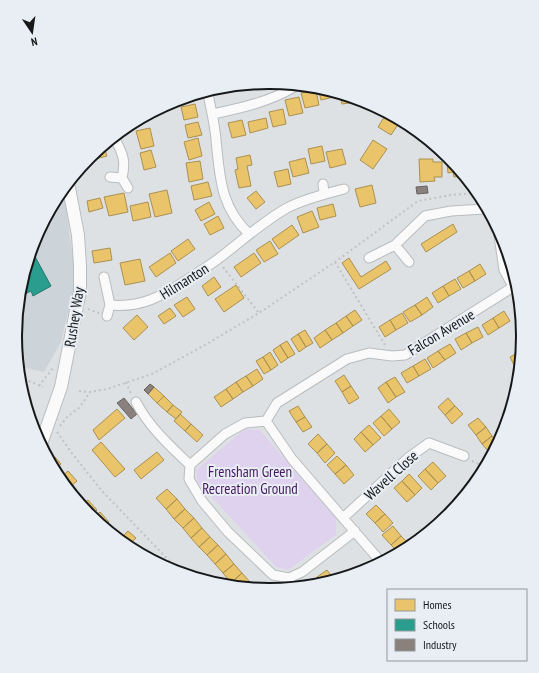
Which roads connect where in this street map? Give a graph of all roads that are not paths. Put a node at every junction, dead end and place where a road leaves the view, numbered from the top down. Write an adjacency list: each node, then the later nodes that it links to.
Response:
1 (289, 90): 3 (street)
2 (209, 96): 3 (street)
3 (213, 114): 13 (street)
4 (116, 142): 6 (street)
5 (110, 177): 6 (street)
6 (122, 178): 8 (street)
7 (323, 184): 11 (street)
8 (128, 188)
9 (344, 189): 11 (street, Hilmanton)
10 (70, 191): 25 (street, Rushey Way)
11 (324, 194): 13 (street, Hilmanton)
12 (482, 209): 14 (street)
13 (249, 234): 21 (street, Hilmanton)
14 (395, 245): 16 (street); 17 (street)
15 (501, 250): 19 (street)
16 (369, 258)
17 (409, 262)
18 (104, 277): 21 (street)
19 (511, 283)
20 (512, 289): 24 (street, Falcon Avenue)
21 (110, 305): 22 (street)
22 (107, 316)
23 (136, 402): 27 (street)
24 (266, 421): 27 (street); 28 (street)
25 (44, 437)
26 (464, 456): 28 (street, Wavell Close)
27 (190, 465): 29 (street)
28 (343, 518): 29 (street)
29 (355, 531): 30 (street)
30 (378, 558)

